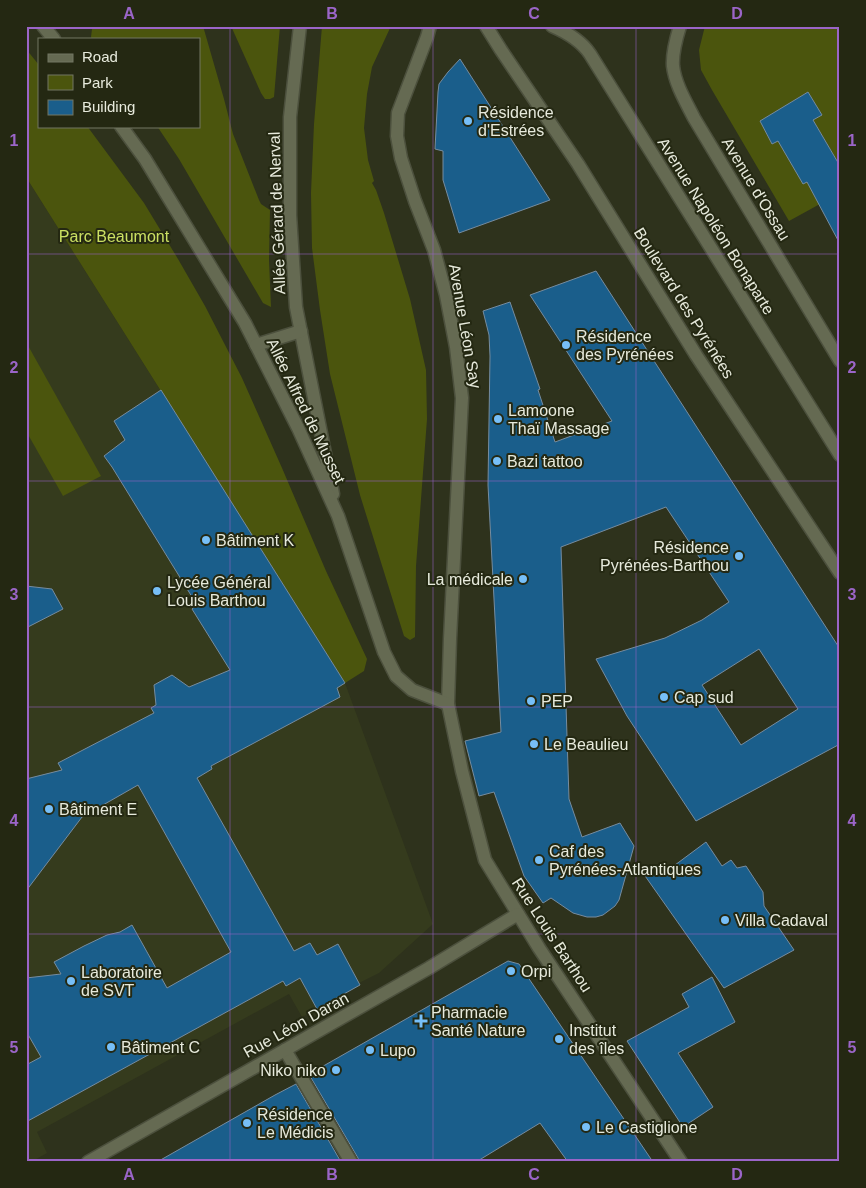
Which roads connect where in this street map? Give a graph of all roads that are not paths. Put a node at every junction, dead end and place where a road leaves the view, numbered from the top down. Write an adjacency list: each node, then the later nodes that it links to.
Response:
1 (43, 26): 8 (street)
2 (300, 26): 10 (street, Allée Gérard de Nerval)
3 (439, 26): 7 (street)
4 (486, 26): 15 (street, Boulevard des Pyrénées)
5 (552, 26): 13 (street, Avenue Napoléon Bonaparte)
6 (680, 26): 12 (street, Avenue d'Ossau)
7 (428, 32): 16 (street, Avenue Léon Say)
8 (53, 38)
9 (122, 128): 11 (street, Allée Alfred de Musset)
10 (300, 331): 11 (street); 14 (street, Allée Gérard de Nerval)
11 (256, 345): 14 (street, Allée Alfred de Musset)
12 (840, 361)
13 (840, 455)
14 (338, 516): 16 (street, Allée Alfred de Musset)
15 (840, 573)
16 (448, 704): 17 (street, Rue Louis Barthou)
17 (518, 914): 18 (street, Rue Léon Daran); 21 (street, Rue Louis Barthou)
18 (285, 1050): 19 (street, Rue Léon Daran); 20 (street)
19 (88, 1162)
20 (351, 1162)
21 (681, 1162)

